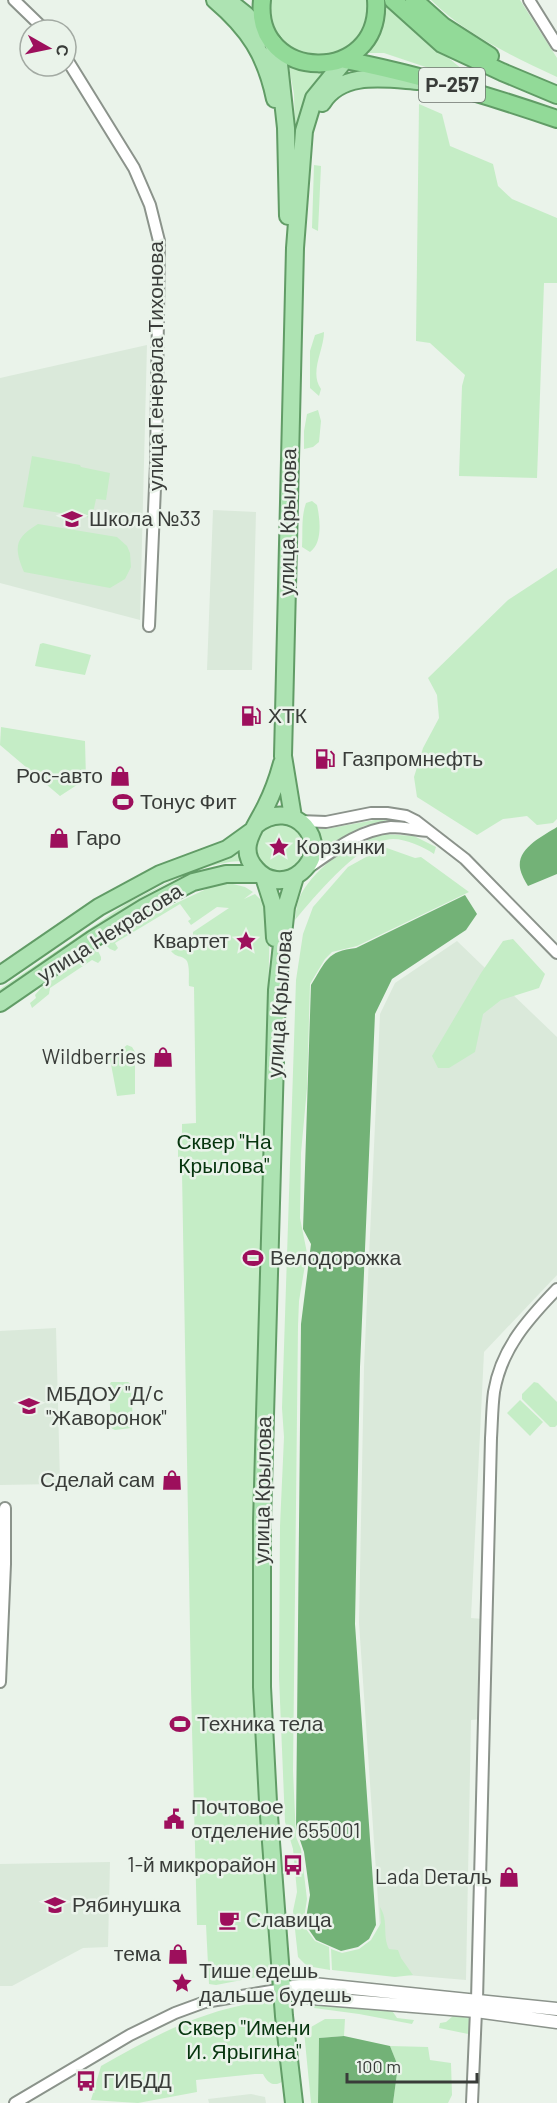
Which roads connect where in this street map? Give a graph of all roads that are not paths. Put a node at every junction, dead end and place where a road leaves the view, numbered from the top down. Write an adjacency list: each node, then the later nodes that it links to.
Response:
1 (14, 0): 9 (street)
2 (215, 0): 17 (main road)
3 (227, 0): 10 (main road)
4 (262, 0): 10 (highway)
5 (376, 0): 12 (highway)
6 (393, 0): 15 (highway, Р-257)
7 (414, 0): 15 (highway, Р-257)
8 (529, 0): 11 (street)
9 (33, 18)
10 (273, 43): 12 (highway, Р-257); 17 (main road)
11 (557, 45)
12 (345, 60): 14 (highway, Р-257); 18 (main road)
13 (78, 77): 20 (street, улица Генерала Тихонова)
14 (448, 84): 16 (highway, Р-257); 18 (main road)
15 (557, 94)
16 (557, 118)
17 (286, 166): 19 (main road)
18 (300, 176): 19 (main road)
19 (291, 406): 21 (main road, улица Крылова)
20 (149, 626)
21 (284, 756): 22 (main road, улица Крылова); 23 (main road)
22 (296, 819): 23 (main road); 24 (street); 26 (main road, улица Крылова)
23 (254, 828): 25 (main road); 28 (main road, улица Некрасова)
24 (429, 831): 26 (street); 27 (street)
25 (262, 875): 26 (main road); 29 (main road); 30 (main road, улица Некрасова)
26 (297, 875): 29 (main road, улица Крылова)
27 (557, 953)
28 (0, 975)
29 (277, 990): 34 (main road, улица Крылова)
30 (0, 1003)
31 (557, 1289): 35 (street)
32 (5, 1508): 33 (street)
33 (1, 1682)
34 (283, 1989): 35 (street); 38 (street); 39 (main road, улица Крылова)
35 (476, 2006): 36 (street); 37 (street); 40 (street)
36 (557, 2009)
37 (557, 2022)
38 (15, 2103)
39 (294, 2103)
40 (472, 2103)

